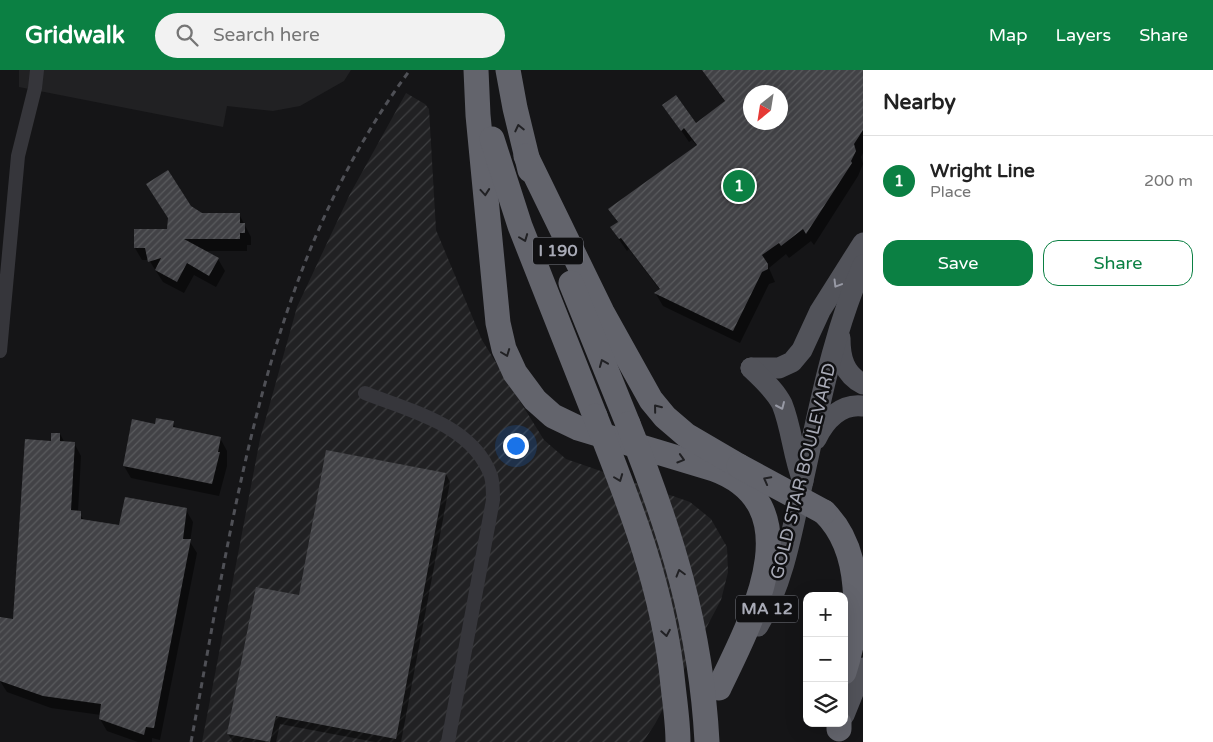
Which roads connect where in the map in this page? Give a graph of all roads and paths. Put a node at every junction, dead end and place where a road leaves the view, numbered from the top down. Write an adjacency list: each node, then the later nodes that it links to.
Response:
1 (37, 70): 8 (street)
2 (508, 70): 4 (highway, I 190, one-way to 2)
3 (476, 72): 16 (highway, one-way to 16); 19 (highway, I 190, one-way to 19, bridge)
4 (526, 156): 14 (highway, one-way to 4, bridge); 20 (highway, I 190, one-way to 4, bridge)
5 (863, 242): 13 (main road, one-way to 13)
6 (863, 265): 7 (main road, GOLD STAR BOULEVARD / MA 12)
7 (840, 325): 9 (main road); 12 (main road, GOLD STAR BOULEVARD / MA 12)
8 (0, 351)
9 (863, 384)
10 (366, 393): 18 (street)
11 (863, 406): 12 (main road)
12 (809, 452): 13 (main road, GOLD STAR BOULEVARD / MA 12)
13 (803, 481): 16 (main road, GOLD STAR BOULEVARD / MA 12)
14 (848, 658)
15 (863, 668): 17 (main road)
16 (719, 688): 19 (main road, GOLD STAR BOULEVARD / MA 12)
17 (848, 704)
18 (448, 742)
19 (676, 742)
20 (707, 742)

